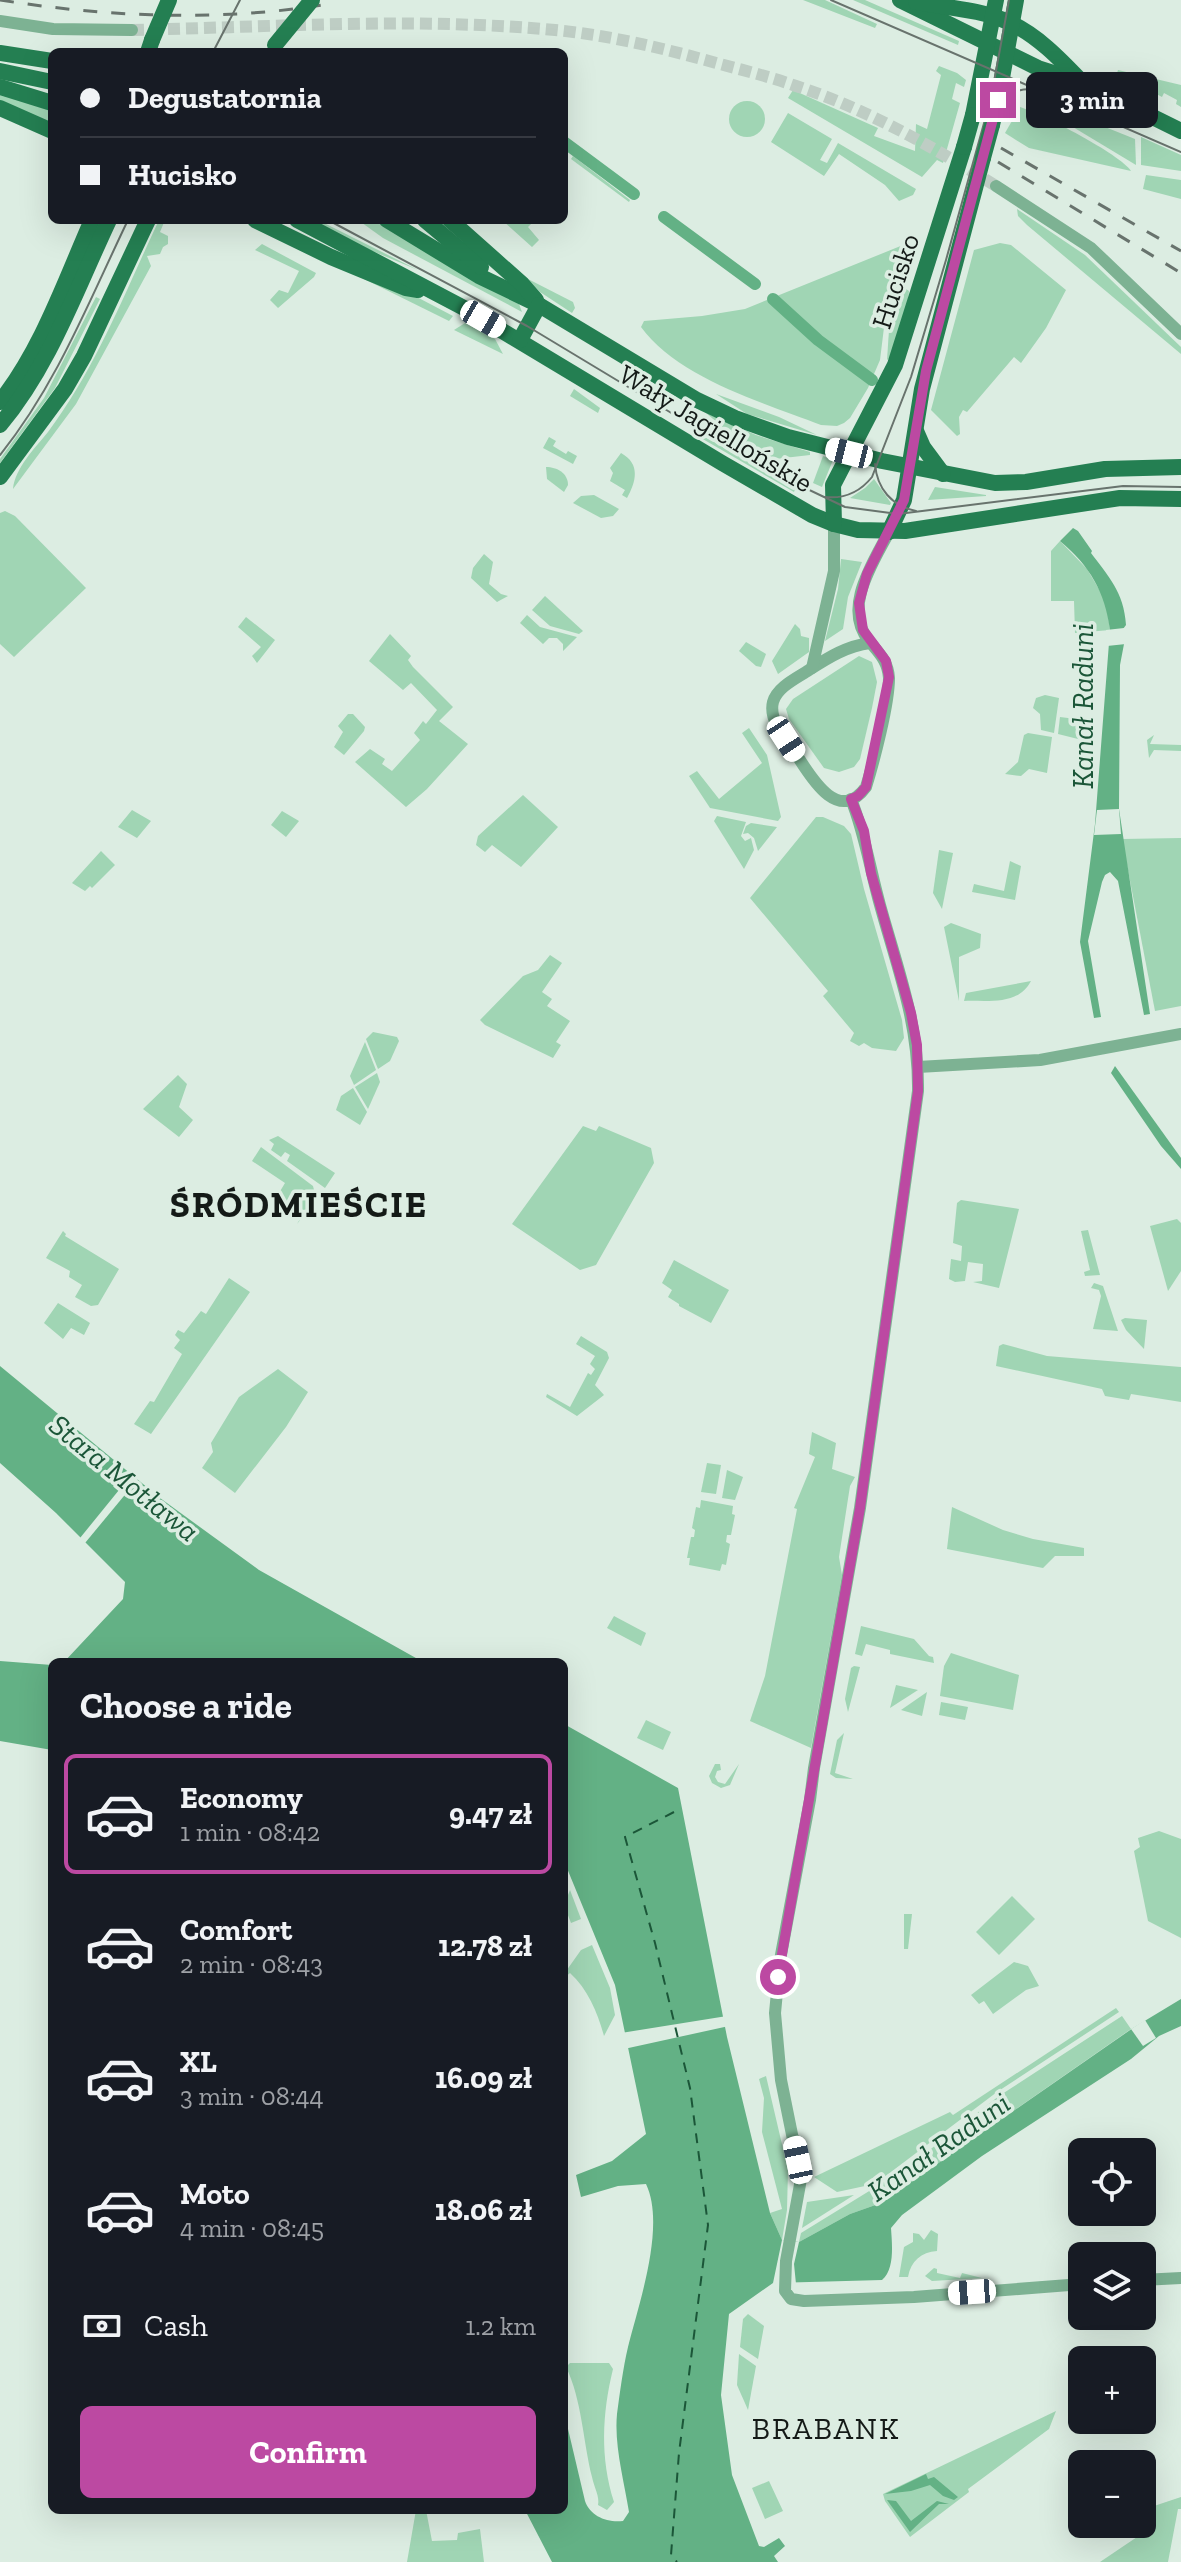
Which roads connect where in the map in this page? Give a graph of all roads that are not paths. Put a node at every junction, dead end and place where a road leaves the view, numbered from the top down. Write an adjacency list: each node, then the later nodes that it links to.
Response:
1 (169, 0): 10 (main road, bridge)
2 (312, 0): 11 (main road, bridge)
3 (901, 0): 5 (main road); 9 (main road)
4 (1016, 0): 7 (main road, Hucisko)
5 (995, 8): 7 (main road); 9 (main road, Hucisko)
6 (0, 21): 8 (street)
7 (1012, 23): 13 (main road, Hucisko); 17 (main road)
8 (132, 30)
9 (988, 44): 13 (main road); 40 (main road, Hucisko, bridge)
10 (150, 46)
11 (272, 48)
12 (0, 53): 14 (main road)
13 (1007, 53): 17 (main road); 39 (main road, Hucisko, bridge)
14 (48, 60)
15 (0, 71): 16 (main road)
16 (48, 81)
17 (1082, 82): 22 (main road)
18 (0, 87): 19 (main road)
19 (48, 102)
20 (0, 108): 21 (main road)
21 (48, 129)
22 (1181, 131)
23 (996, 186): 35 (street)
24 (90, 224): 37 (main road)
25 (107, 224): 38 (main road)
26 (146, 224): 44 (main road)
27 (263, 224): 32 (main road)
28 (305, 224): 32 (main road, Wały Jagiellońskie)
29 (394, 224): 33 (main road)
30 (430, 224): 33 (main road)
31 (454, 224): 34 (main road)
32 (438, 293): 36 (main road, Wały Jagiellońskie)
33 (514, 293): 34 (main road)
34 (539, 305): 36 (main road); 40 (main road, Wały Jagiellońskie)
35 (1181, 334)
36 (520, 340): 46 (main road, Wały Jagiellońskie)
37 (0, 402)
38 (0, 425)
39 (915, 430): 42 (main road, Hucisko); 43 (main road)
40 (849, 453): 42 (main road, Wały Jagiellońskie); 46 (main road, Hucisko)
41 (1181, 467): 43 (main road, Wały Jagiellońskie)
42 (911, 468): 43 (main road, Wały Jagiellońskie); 47 (main road, Hucisko)
43 (943, 474)
44 (0, 477)
45 (1181, 499): 47 (main road, Wały Jagiellońskie)
46 (834, 524): 47 (main road, Wały Jagiellońskie); 49 (street)
47 (889, 532): 48 (street)
48 (870, 643): 49 (street); 50 (street)
49 (812, 668): 50 (street)
50 (851, 799): 52 (street)
51 (1181, 1034): 52 (street)
52 (918, 1067): 55 (street)
53 (1181, 2278): 54 (street)
54 (1156, 2279)
55 (1068, 2285)

